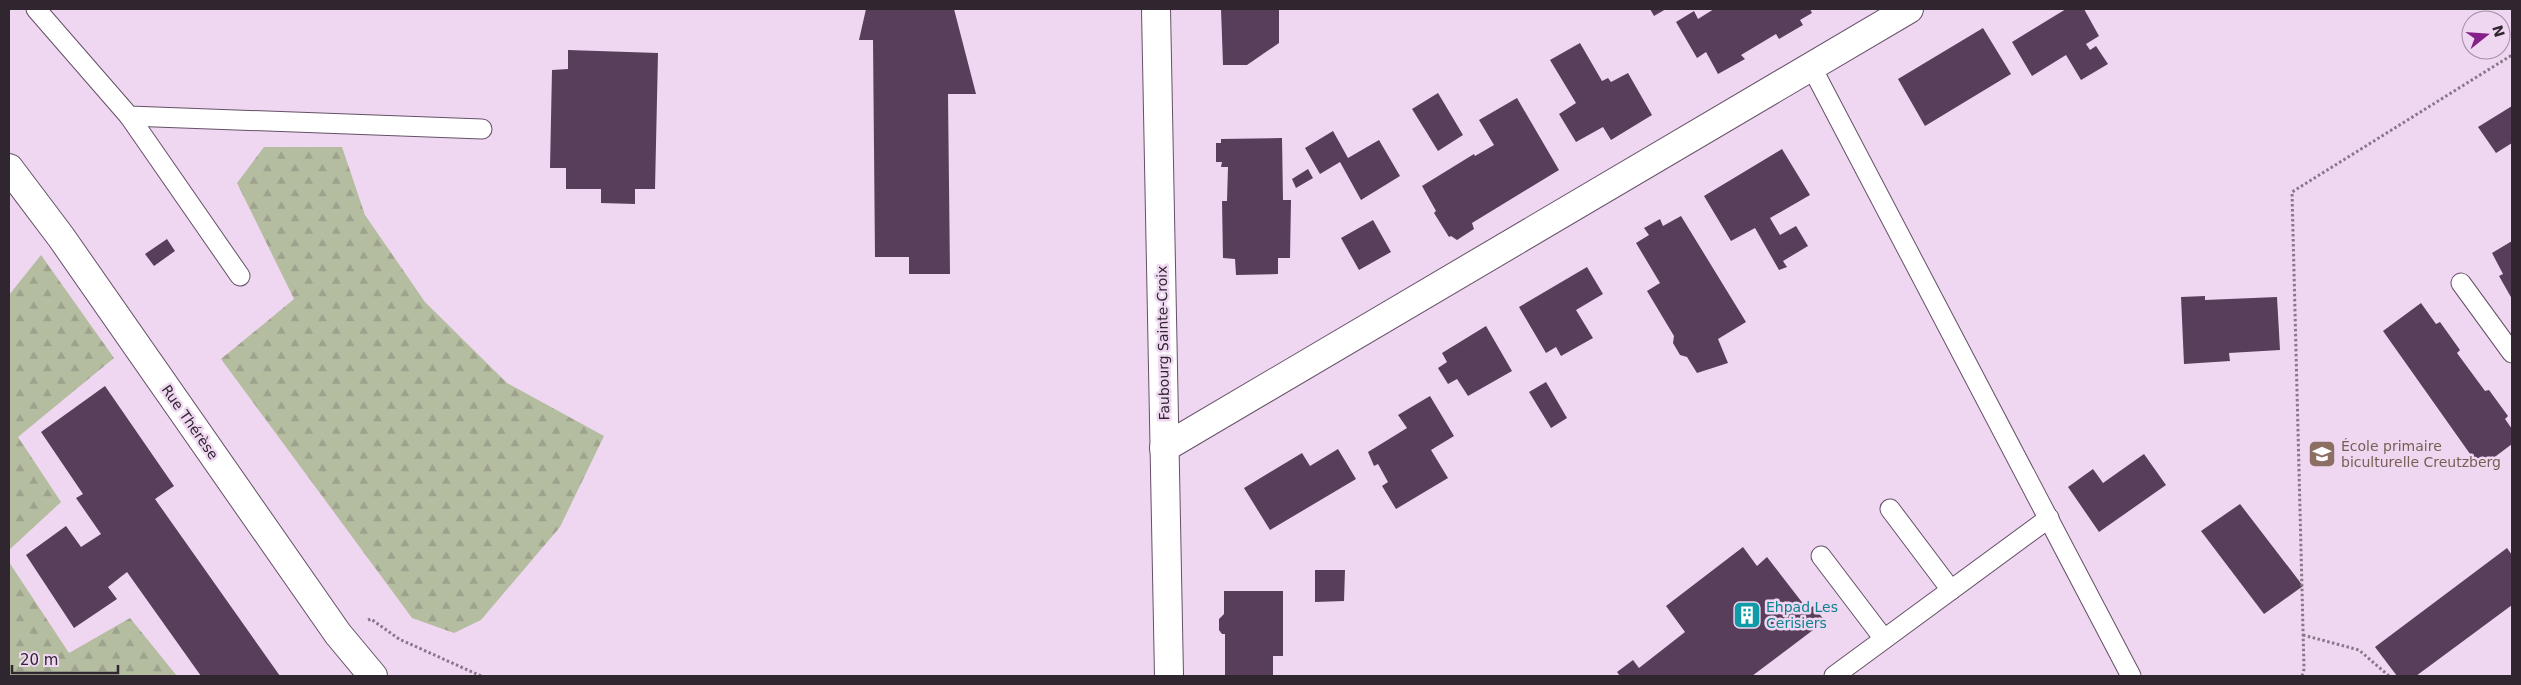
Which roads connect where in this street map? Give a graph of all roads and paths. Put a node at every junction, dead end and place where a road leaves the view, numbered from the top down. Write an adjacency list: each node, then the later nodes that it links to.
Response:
1 (36, 9): 6 (lane)
2 (1156, 9): 12 (street, Faubourg Sainte-Croix)
3 (1909, 9): 5 (street)
4 (2512, 55): 18 (path)
5 (1811, 66): 12 (street); 14 (lane)
6 (129, 116): 7 (lane); 9 (lane)
7 (482, 128)
8 (9, 168): 17 (street, Rue Thérèse)
9 (240, 276)
10 (2461, 283): 11 (lane)
11 (2512, 353)
12 (1164, 448): 22 (street, Faubourg Sainte-Croix)
13 (1890, 509): 16 (lane)
14 (2048, 518): 16 (lane); 24 (lane)
15 (1821, 556): 19 (lane)
16 (1951, 590): 19 (lane)
17 (338, 634): 20 (street, Rue Thérèse); 21 (path)
18 (2303, 635): 25 (path); 26 (path)
19 (1884, 639): 23 (lane)
20 (373, 676)
21 (481, 676)
22 (1169, 676)
23 (1834, 676)
24 (2131, 676)
25 (2302, 676)
26 (2389, 676)

